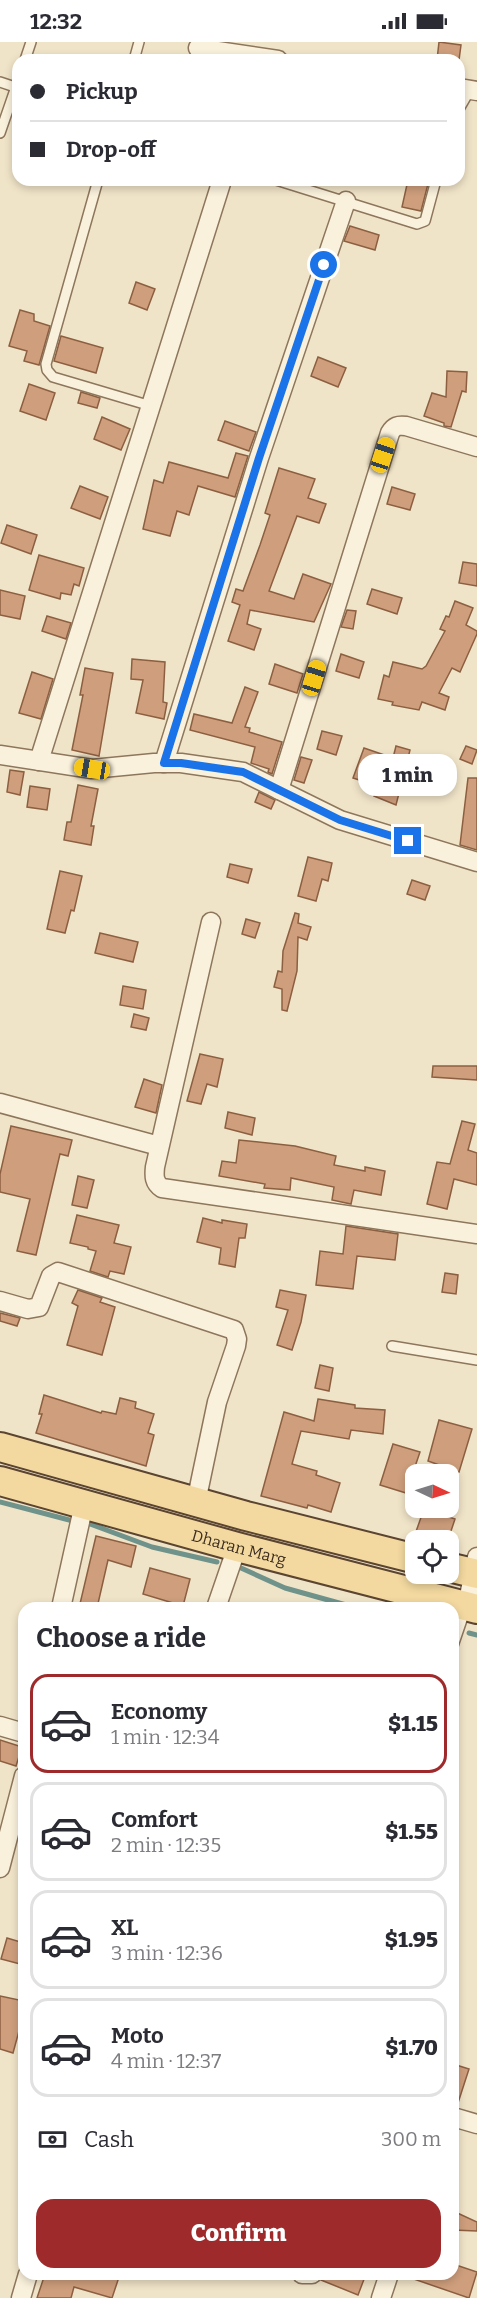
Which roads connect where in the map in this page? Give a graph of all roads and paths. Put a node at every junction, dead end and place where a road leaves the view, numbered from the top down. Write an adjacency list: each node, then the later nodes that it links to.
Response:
1 (198, 48): 2 (street)
2 (247, 52)
3 (12, 100): 4 (lane)
4 (0, 133)
5 (96, 186): 10 (lane)
6 (220, 186): 10 (street)
7 (296, 186): 9 (lane)
8 (434, 186): 9 (lane)
9 (346, 201): 14 (street)
10 (151, 406): 13 (street)
11 (477, 447): 15 (street)
12 (0, 755): 13 (street)
13 (39, 761): 14 (street)
14 (164, 763): 15 (street)
15 (279, 790): 16 (street)
16 (477, 862)
17 (211, 922): 19 (street)
18 (0, 1103): 19 (street)
19 (159, 1146): 20 (street)
20 (477, 1234)
21 (0, 1301): 26 (street)
22 (392, 1346): 23 (lane)
23 (477, 1360)
24 (0, 1447): 26 (main road, Dharan Marg)
25 (0, 1481): 27 (main road, Dharan Marg)
26 (196, 1502): 29 (main road, Dharan Marg)
27 (84, 1504): 28 (main road, Dharan Marg); 31 (street)
28 (237, 1547): 32 (street); 33 (main road, Dharan Marg)
29 (405, 1556)
30 (469, 1568): 34 (street)
31 (62, 1602)
32 (218, 1602)
33 (452, 1602)
34 (472, 1607): 35 (lane)
35 (459, 1634)
36 (0, 1726): 37 (street)
37 (18, 1731)
38 (18, 1799): 39 (street)
39 (0, 1868)
40 (459, 2119): 41 (street)
41 (477, 2124)
42 (26, 2280): 44 (street)
43 (387, 2280): 45 (street)
44 (21, 2298)
45 (381, 2298)

